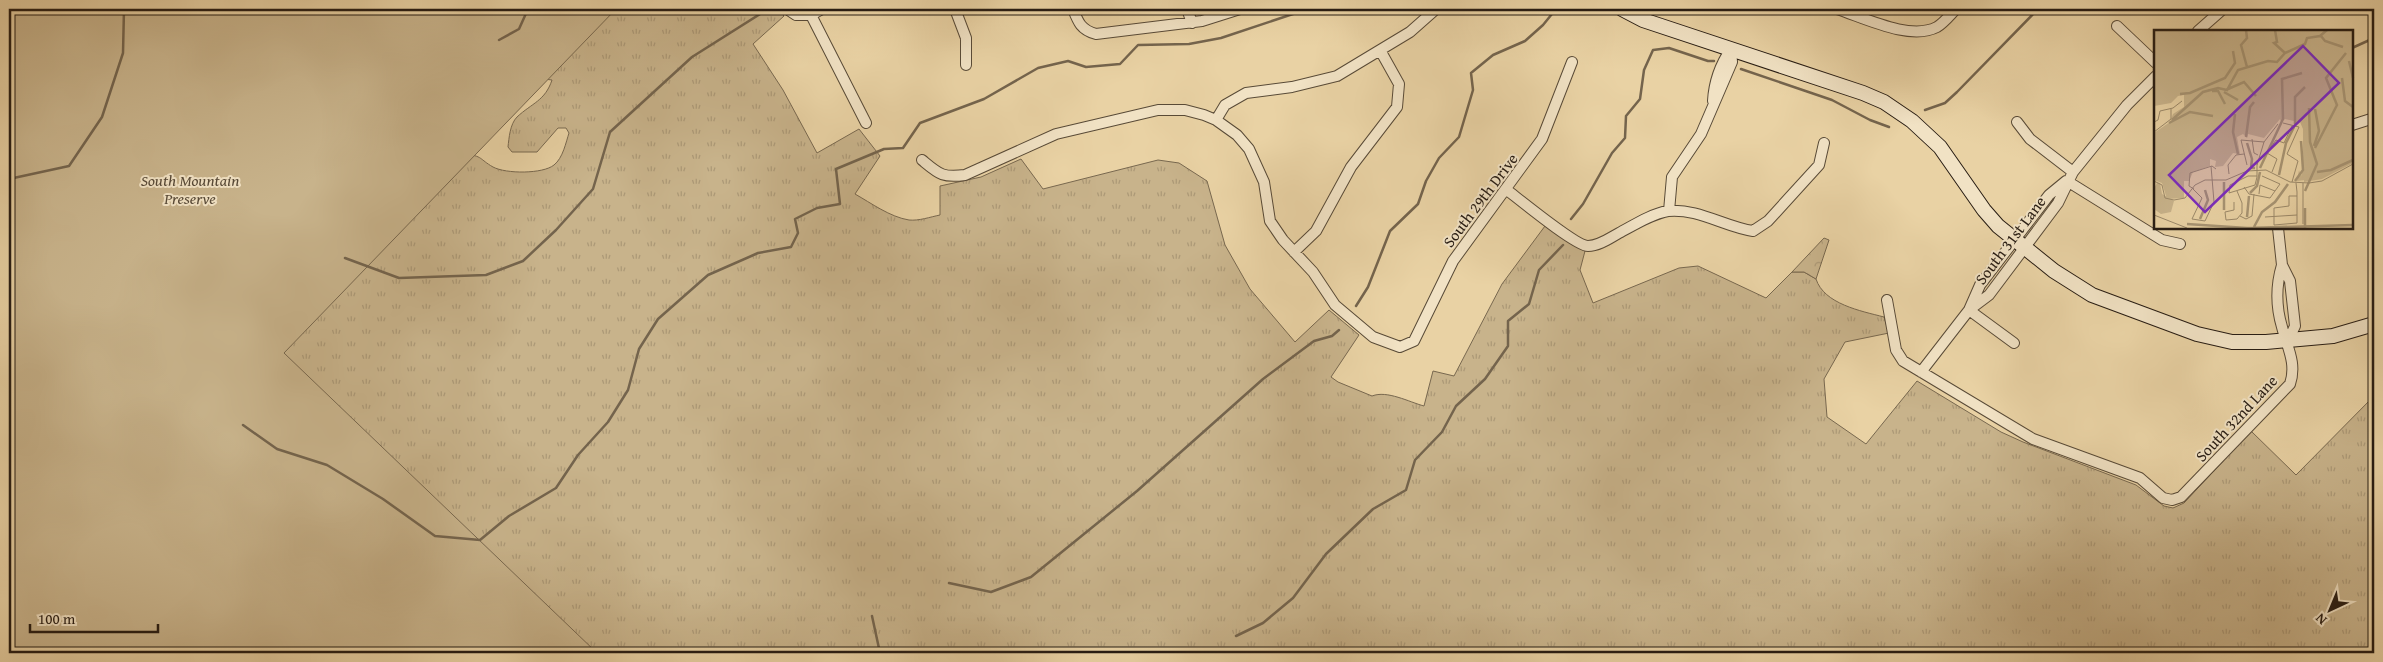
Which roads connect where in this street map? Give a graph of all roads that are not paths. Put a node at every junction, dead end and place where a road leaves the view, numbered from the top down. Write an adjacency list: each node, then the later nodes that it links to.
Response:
1 (787, 9): 12 (street)
2 (822, 9): 12 (street)
3 (955, 9): 20 (street)
4 (1072, 9): 13 (street)
5 (1187, 9): 13 (street)
6 (1240, 9): 13 (street)
7 (1436, 9): 17 (street)
8 (1622, 9): 16 (street)
9 (1837, 9): 10 (street)
10 (1956, 9)
11 (2224, 9): 15 (street)
12 (811, 14): 25 (street)
13 (1192, 23)
14 (2117, 26): 18 (street)
15 (2199, 30)
16 (1731, 49): 31 (street); 35 (street)
17 (1380, 50): 23 (street); 37 (street)
18 (2154, 61)
19 (1572, 62): 30 (street, South 29th Drive)
20 (966, 65)
21 (2154, 78): 29 (street, South 31st Lane)
22 (2374, 118): 26 (street)
23 (1216, 120): 28 (street); 37 (street)
24 (2017, 122): 29 (street)
25 (866, 123)
26 (2353, 125)
27 (1824, 143): 31 (street)
28 (922, 160)
29 (2070, 177): 32 (street, South 31st Lane); 33 (street, South 31st Lane); 36 (street)
30 (1507, 190): 31 (street); 37 (street, South 29th Drive)
31 (1669, 211)
32 (2037, 211): 33 (street); 35 (street, South 31st Lane)
33 (2046, 218): 35 (street, South 31st Lane)
34 (2278, 229): 43 (street, South 32nd Lane)
35 (2019, 244): 38 (street, South 31st Lane); 39 (street, South 31st Lane); 43 (street)
36 (2180, 244)
37 (1294, 252)
38 (1990, 272): 39 (street); 41 (street, South 31st Lane)
39 (2000, 280): 41 (street, South 31st Lane)
40 (1887, 300): 45 (street)
41 (1969, 310): 44 (street); 45 (street, South 31st Lane)
42 (2374, 324): 43 (street)
43 (2288, 341): 45 (street, South 32nd Lane)
44 (2014, 343)
45 (1921, 372)

